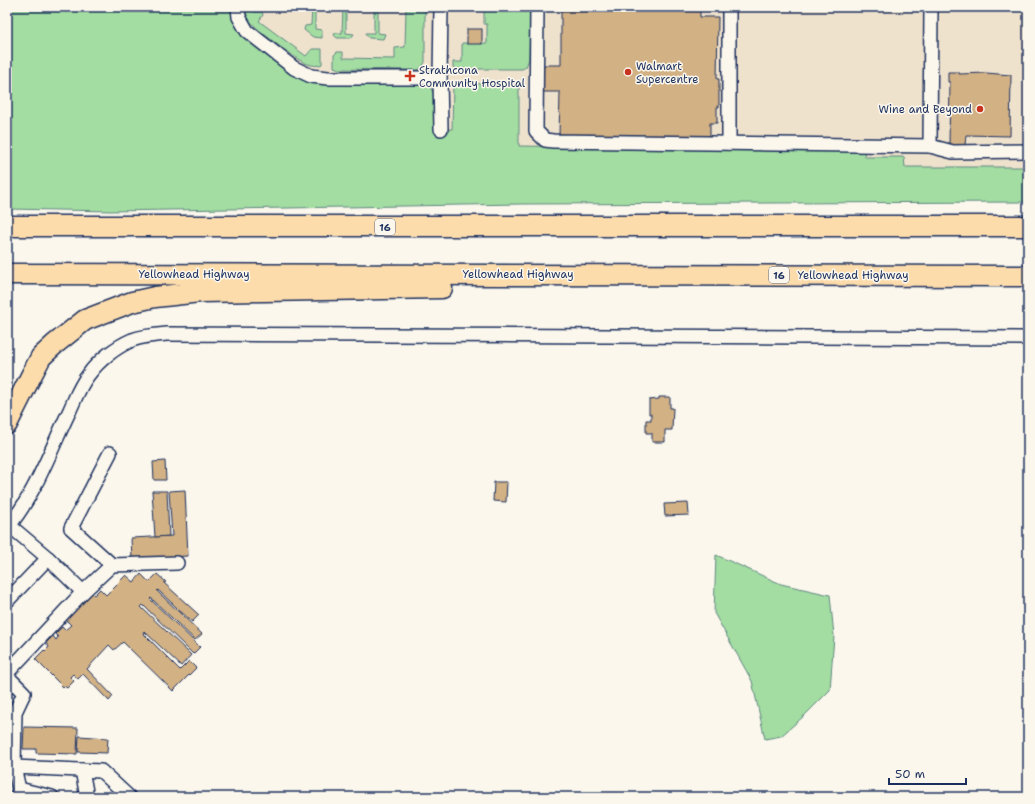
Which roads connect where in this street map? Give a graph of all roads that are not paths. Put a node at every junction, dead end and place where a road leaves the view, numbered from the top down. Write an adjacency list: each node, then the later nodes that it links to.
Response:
1 (238, 7): 6 (street)
2 (441, 7): 6 (street)
3 (537, 7): 8 (street)
4 (729, 7): 8 (street)
5 (932, 7): 9 (street)
6 (440, 78): 7 (street)
7 (441, 129)
8 (729, 142): 9 (street)
9 (930, 146): 10 (street)
10 (1028, 151)
11 (7, 226): 12 (highway, 16)
12 (1028, 226)
13 (7, 274): 14 (highway, Yellowhead Highway / 16)
14 (735, 275): 15 (highway, Yellowhead Highway / 16); 17 (highway)
15 (1028, 276)
16 (1028, 338): 19 (street)
17 (7, 424)
18 (110, 452): 22 (street)
19 (8, 527): 20 (street)
20 (48, 558): 23 (street); 24 (street)
21 (177, 563): 22 (street)
22 (112, 565): 23 (street)
23 (83, 592): 25 (street)
24 (7, 601)
25 (7, 673)
26 (7, 676): 27 (street)
27 (10, 767): 28 (street); 29 (street)
28 (82, 770): 31 (street); 32 (street)
29 (18, 793): 30 (street)
30 (52, 797)
31 (87, 797)
32 (129, 797)

